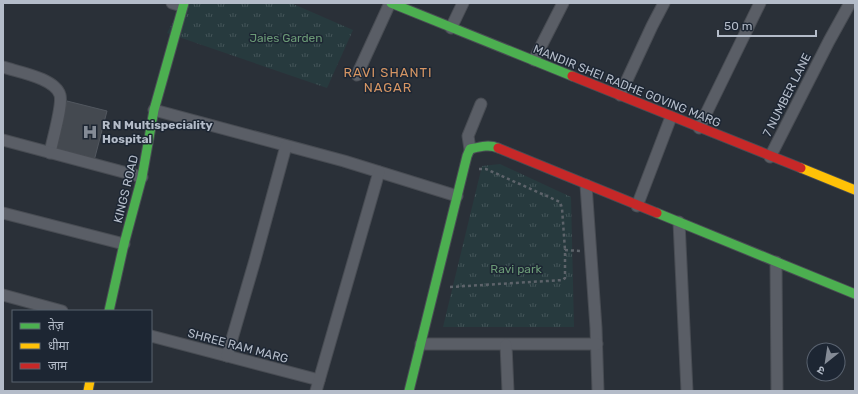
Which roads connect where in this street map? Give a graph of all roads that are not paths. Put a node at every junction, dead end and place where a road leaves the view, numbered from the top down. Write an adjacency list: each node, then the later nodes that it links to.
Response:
1 (390, 3): 8 (street, MANDIR SHEI RADHE GOVING MARG); 11 (street)
2 (463, 3): 8 (street)
3 (563, 3): 9 (street)
4 (664, 3): 12 (street)
5 (760, 3): 16 (street)
6 (850, 3): 21 (street, 7 NUMBER LANE)
7 (179, 4): 14 (street, KINGS ROAD)
8 (451, 28): 9 (street, MANDIR SHEI RADHE GOVING MARG)
9 (534, 60): 12 (street, MANDIR SHEI RADHE GOVING MARG)
10 (3, 67): 20 (street)
11 (357, 75)
12 (620, 95): 15 (street, MANDIR SHEI RADHE GOVING MARG)
13 (481, 104): 19 (street)
14 (154, 110): 18 (street); 23 (street, KINGS ROAD)
15 (671, 116): 16 (street, MANDIR SHEI RADHE GOVING MARG); 27 (street)
16 (699, 128): 21 (street, MANDIR SHEI RADHE GOVING MARG)
17 (3, 140): 20 (street)
18 (286, 146): 22 (street); 40 (street)
19 (470, 149): 24 (street); 26 (street)
20 (50, 153): 23 (street)
21 (770, 157): 25 (street, MANDIR SHEI RADHE GOVING MARG)
22 (380, 172): 26 (street); 41 (street)
23 (142, 177): 30 (street, KINGS ROAD)
24 (586, 185): 27 (street); 38 (street)
25 (855, 190)
26 (457, 196): 37 (street)
27 (637, 206): 29 (street)
28 (3, 213): 30 (street)
29 (679, 222): 31 (street); 45 (street)
30 (124, 244): 35 (street, KINGS ROAD)
31 (776, 262): 32 (street); 46 (street)
32 (855, 294)
33 (3, 295): 34 (street)
34 (58, 310)
35 (110, 310)
36 (152, 336): 40 (street, SHREE RAM MARG)
37 (421, 344): 39 (street); 42 (street)
38 (597, 344): 39 (street); 44 (street)
39 (506, 345): 43 (street)
40 (227, 356): 41 (street, SHREE RAM MARG)
41 (318, 386)
42 (408, 391)
43 (508, 391)
44 (598, 391)
45 (687, 391)
46 (777, 391)

